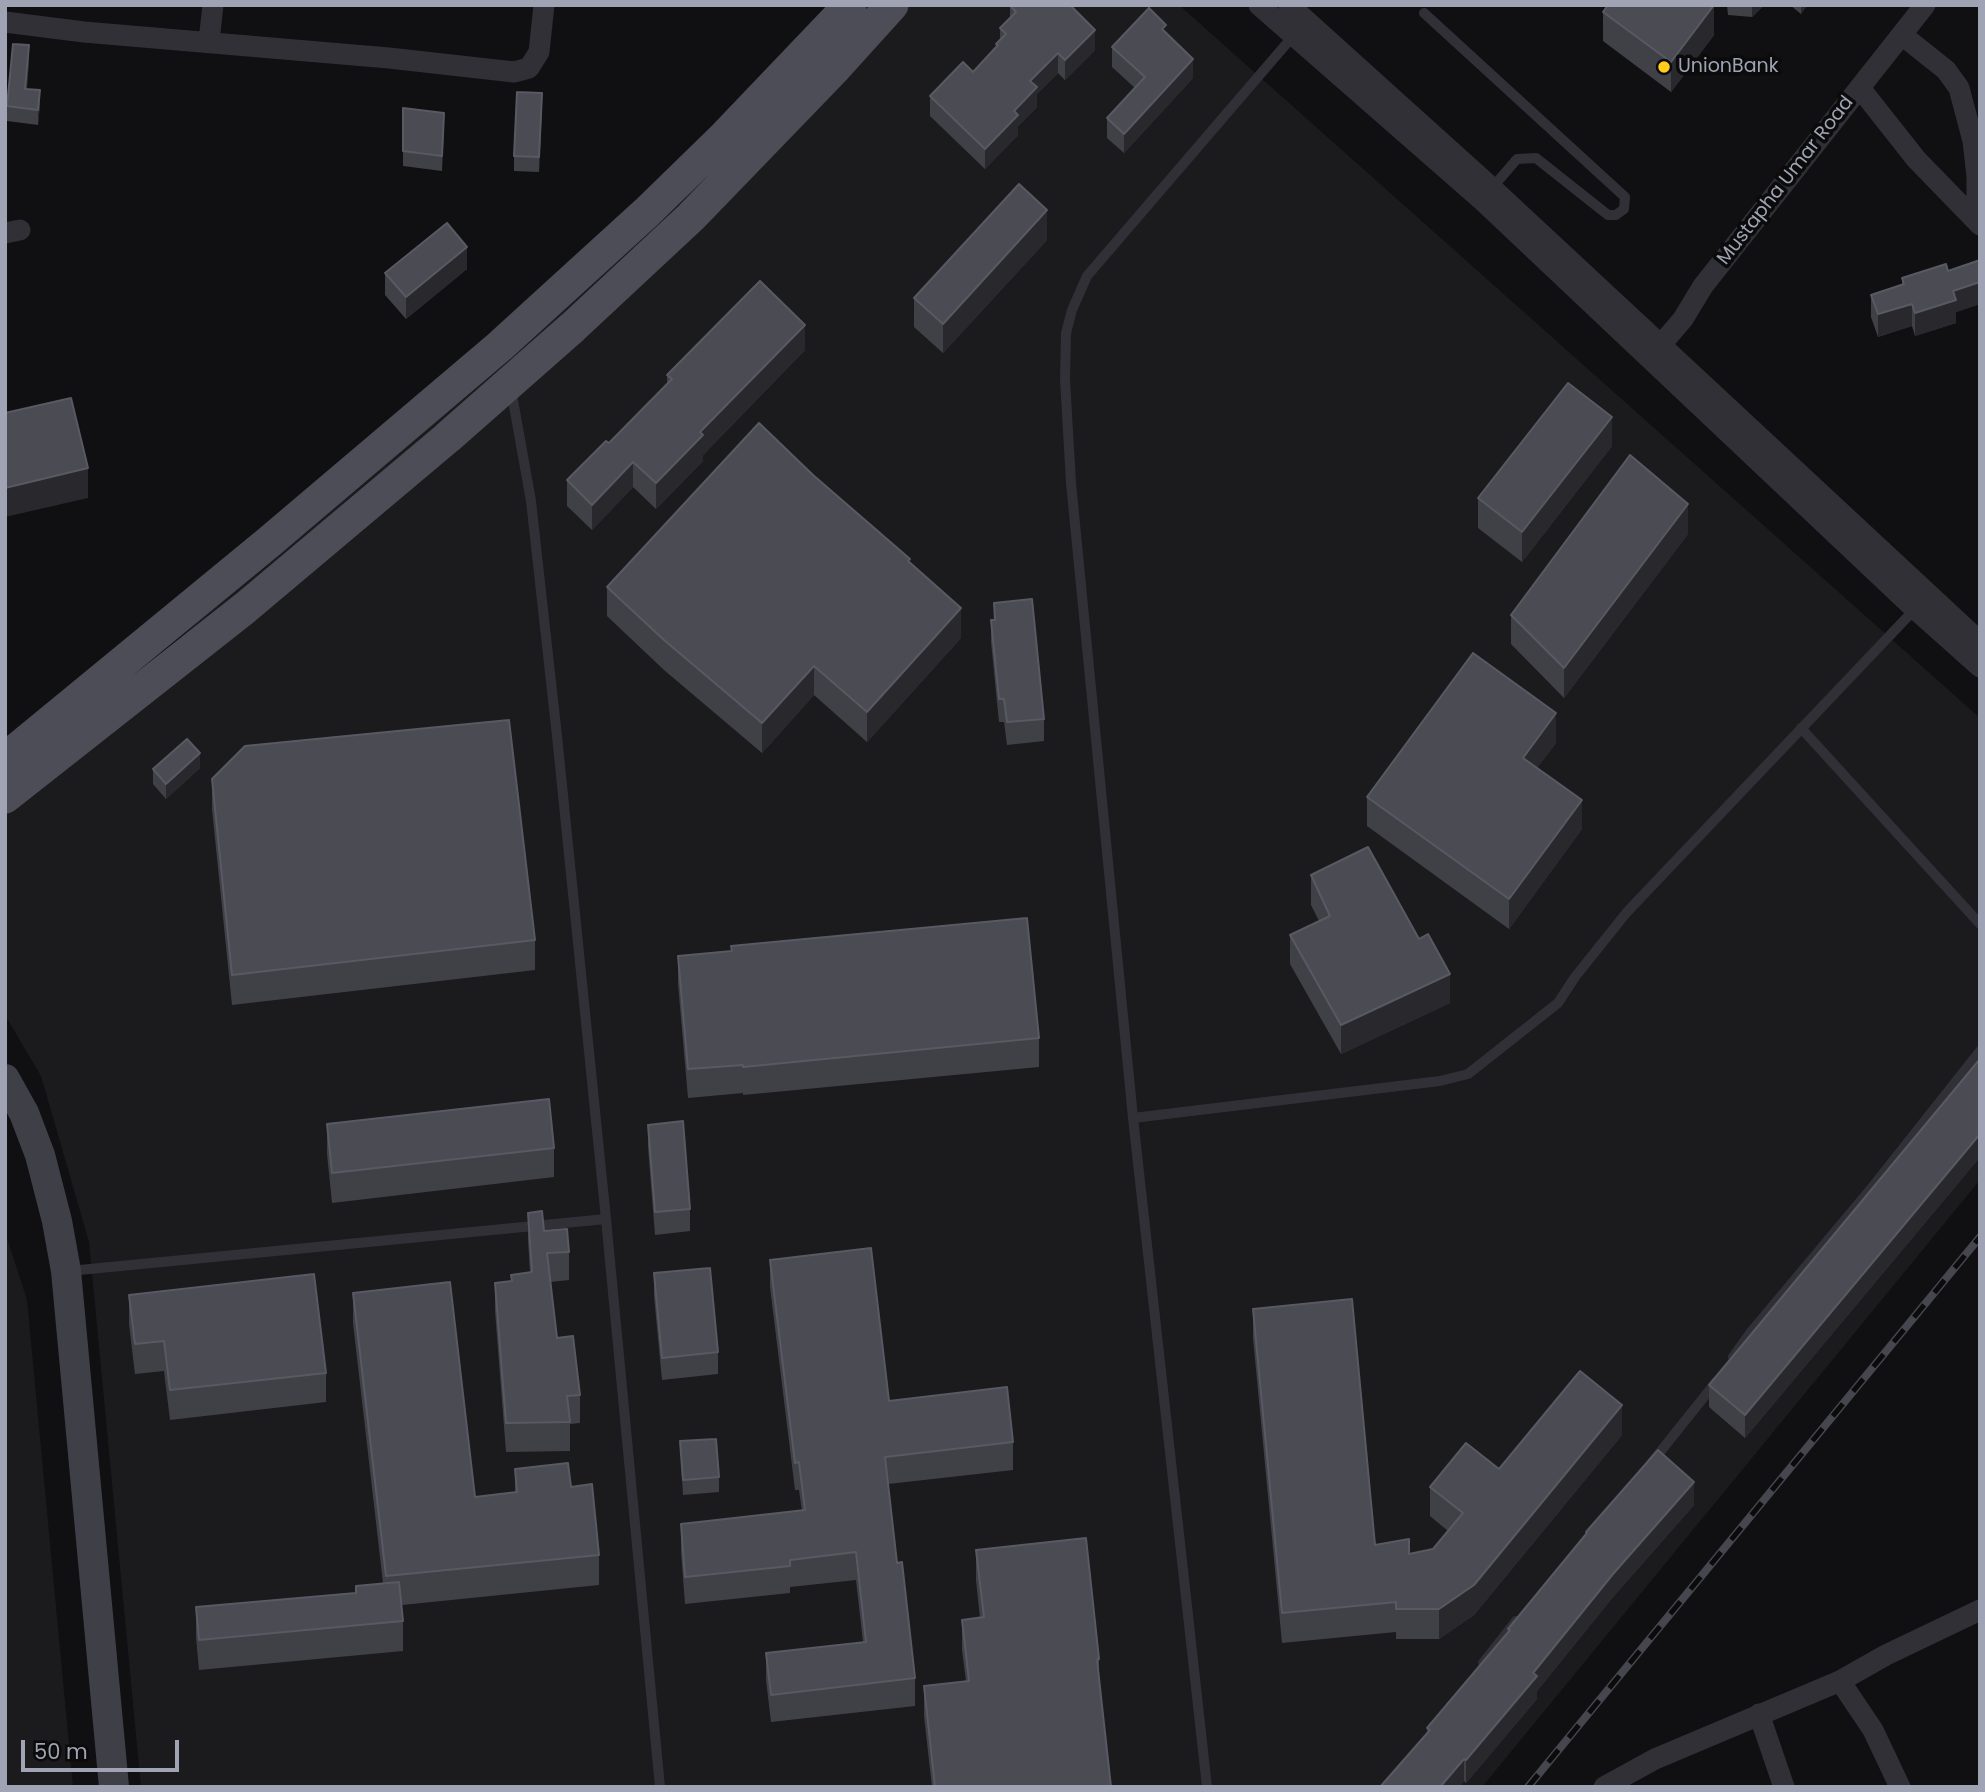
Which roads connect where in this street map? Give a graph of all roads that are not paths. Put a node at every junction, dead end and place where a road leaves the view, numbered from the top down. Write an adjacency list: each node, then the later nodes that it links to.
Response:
1 (213, 5): 12 (street)
2 (544, 5): 12 (street)
3 (850, 5): 22 (main road)
4 (892, 5): 17 (main road)
5 (1259, 5): 9 (street)
6 (1289, 5): 9 (street)
7 (1925, 5): 11 (street, Mustapha Umar Road)
8 (1424, 13): 14 (lane)
9 (1307, 20): 14 (street); 16 (street); 27 (lane)
10 (5, 22): 12 (street)
11 (1902, 35): 13 (street, Mustapha Umar Road); 15 (street)
12 (209, 41)
13 (1860, 88): 15 (street); 16 (street, Mustapha Umar Road)
14 (1492, 188): 16 (street)
15 (1977, 222)
16 (1655, 351): 18 (street); 19 (street)
17 (510, 383): 23 (main road); 28 (lane)
18 (1915, 609): 20 (street); 21 (lane)
19 (1980, 642)
20 (1980, 667)
21 (1801, 728): 24 (lane); 27 (lane)
22 (5, 759)
23 (5, 797)
24 (1980, 924)
25 (1980, 1051): 30 (lane)
26 (5, 1079): 29 (main road)
27 (1133, 1118): 40 (lane)
28 (606, 1219): 29 (lane); 39 (lane)
29 (66, 1271): 38 (main road)
30 (1727, 1366)
31 (1719, 1378): 32 (lane)
32 (1642, 1474)
33 (1526, 1610): 35 (lane)
34 (1977, 1611): 36 (street)
35 (1474, 1675)
36 (1840, 1681): 37 (street); 43 (street)
37 (1759, 1714): 41 (street); 42 (street)
38 (114, 1787)
39 (660, 1787)
40 (1207, 1787)
41 (1604, 1787)
42 (1784, 1787)
43 (1900, 1787)

